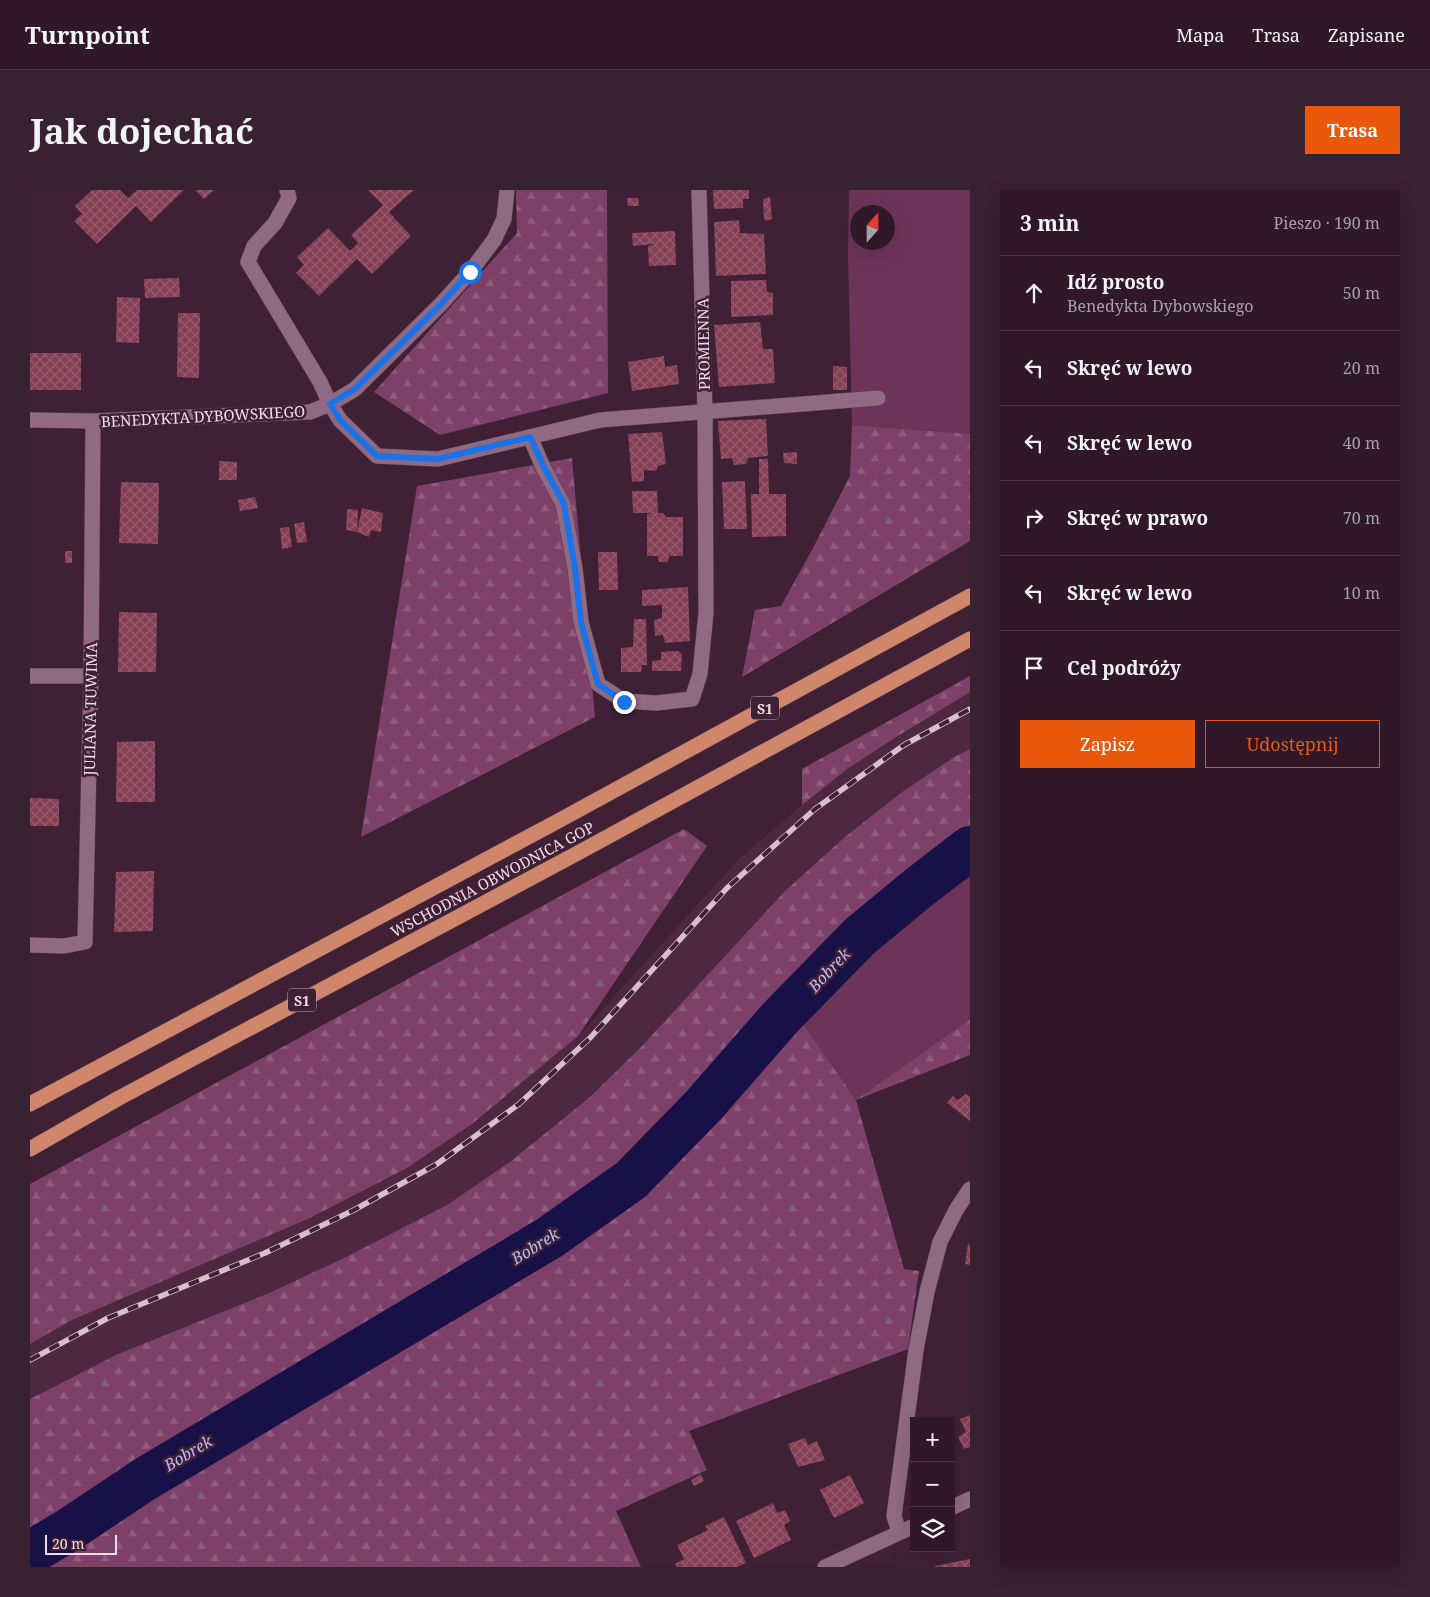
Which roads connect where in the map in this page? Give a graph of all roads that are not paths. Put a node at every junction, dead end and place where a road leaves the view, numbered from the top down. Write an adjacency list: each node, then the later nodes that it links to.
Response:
1 (287, 190): 5 (street)
2 (507, 190): 5 (street, BENEDYKTA DYBOWSKIEGO)
3 (699, 190): 6 (street, PROMIENNA)
4 (878, 398): 6 (street)
5 (330, 404): 8 (street, BENEDYKTA DYBOWSKIEGO); 9 (street)
6 (705, 412): 9 (street); 9 (street, PROMIENNA)
7 (30, 420): 8 (street, BENEDYKTA DYBOWSKIEGO)
8 (93, 421): 13 (street, JULIANA TUWIMA)
9 (530, 437)
10 (970, 596): 15 (highway, WSCHODNIA OBWODNICA GOP / S1)
11 (970, 639): 16 (highway, WSCHODNIA OBWODNICA GOP / S1)
12 (30, 676): 13 (street)
13 (91, 676): 14 (street, JULIANA TUWIMA)
14 (30, 945)
15 (30, 1104)
16 (30, 1149)
17 (970, 1189): 21 (street)
18 (970, 1499): 19 (street)
19 (953, 1507)
20 (910, 1528): 21 (street)
21 (900, 1532): 22 (street)
22 (825, 1567)

